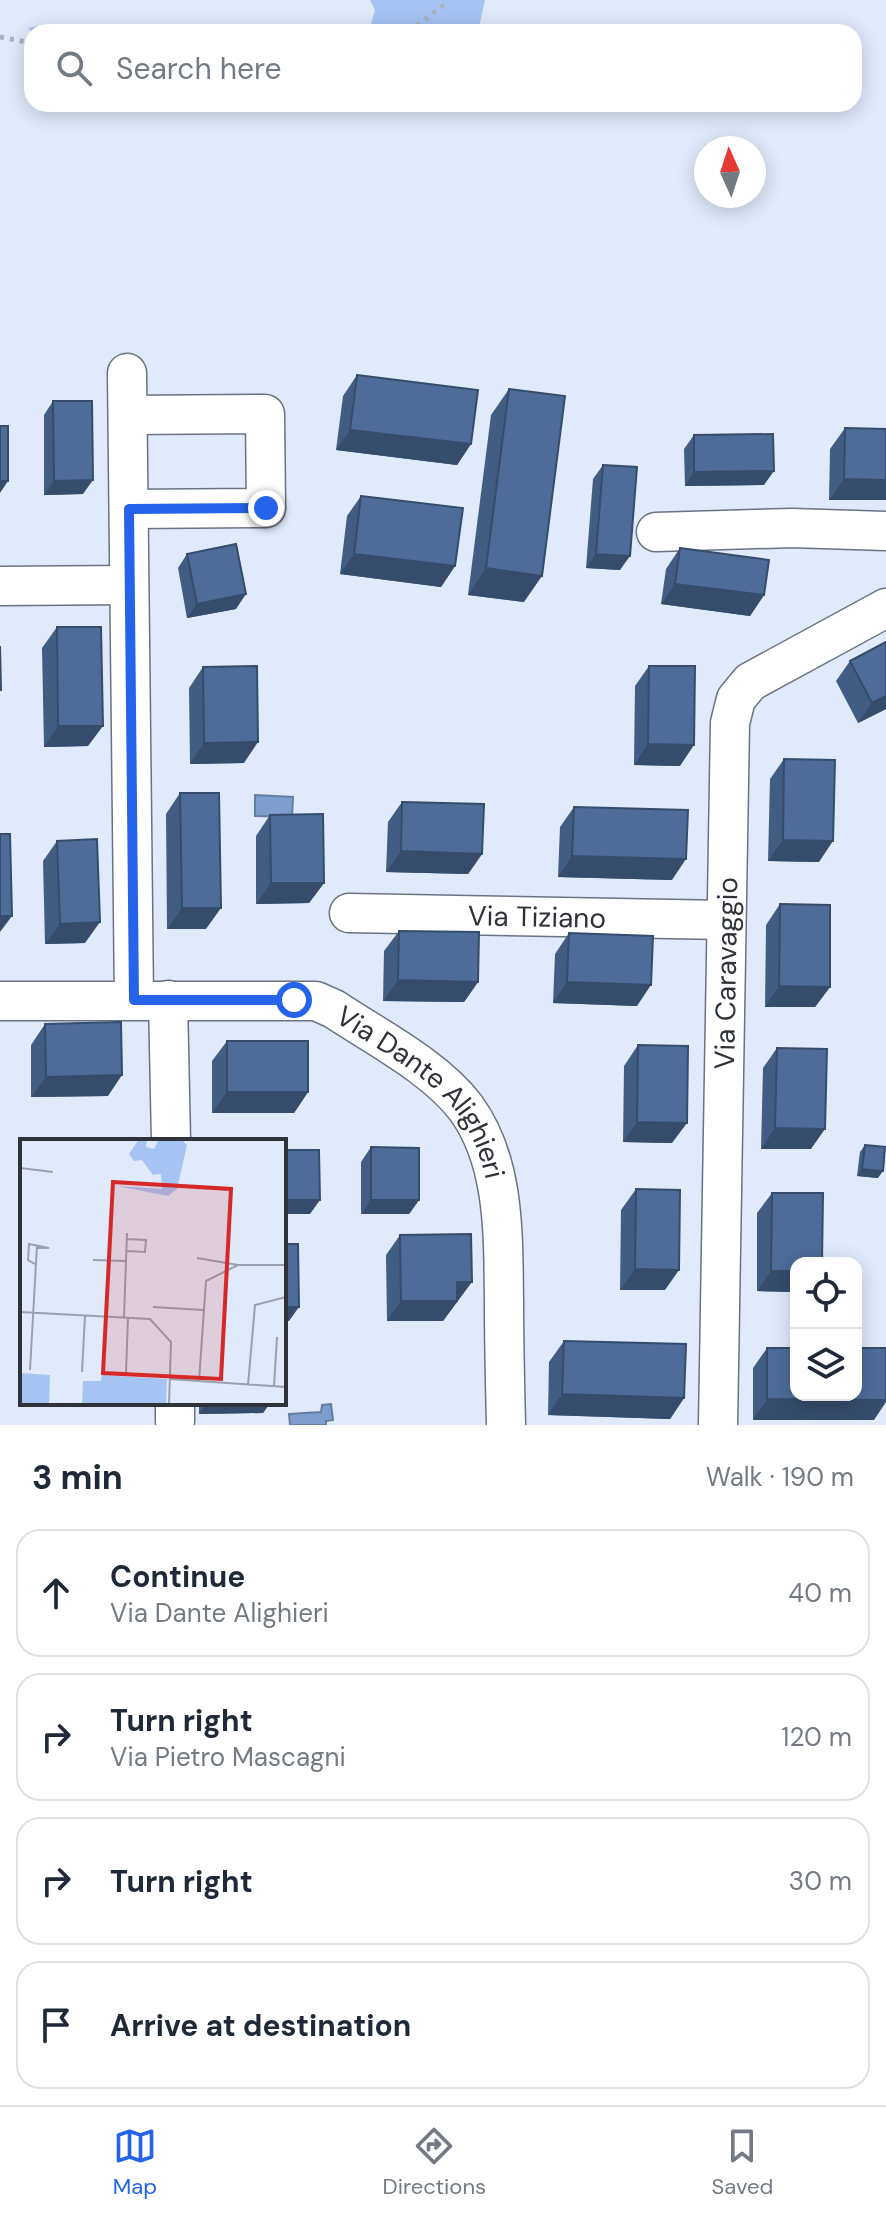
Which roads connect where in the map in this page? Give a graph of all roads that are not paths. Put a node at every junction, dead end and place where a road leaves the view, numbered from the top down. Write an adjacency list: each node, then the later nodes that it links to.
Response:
1 (127, 373): 2 (street)
2 (128, 415): 3 (street); 3 (street)
3 (129, 509): 6 (street)
4 (886, 531): 5 (street)
5 (656, 532)
6 (129, 585): 7 (street); 11 (street)
7 (0, 586)
8 (886, 608): 10 (street, Via Caravaggio)
9 (349, 913): 10 (street, Via Tiziano)
10 (725, 920): 15 (street, Via Caravaggio)
11 (151, 1000): 12 (street, Via Dante Alighieri); 13 (street); 14 (street, Via Dante Alighieri)
12 (0, 1001)
13 (171, 1139)
14 (506, 1425)
15 (718, 1425)

